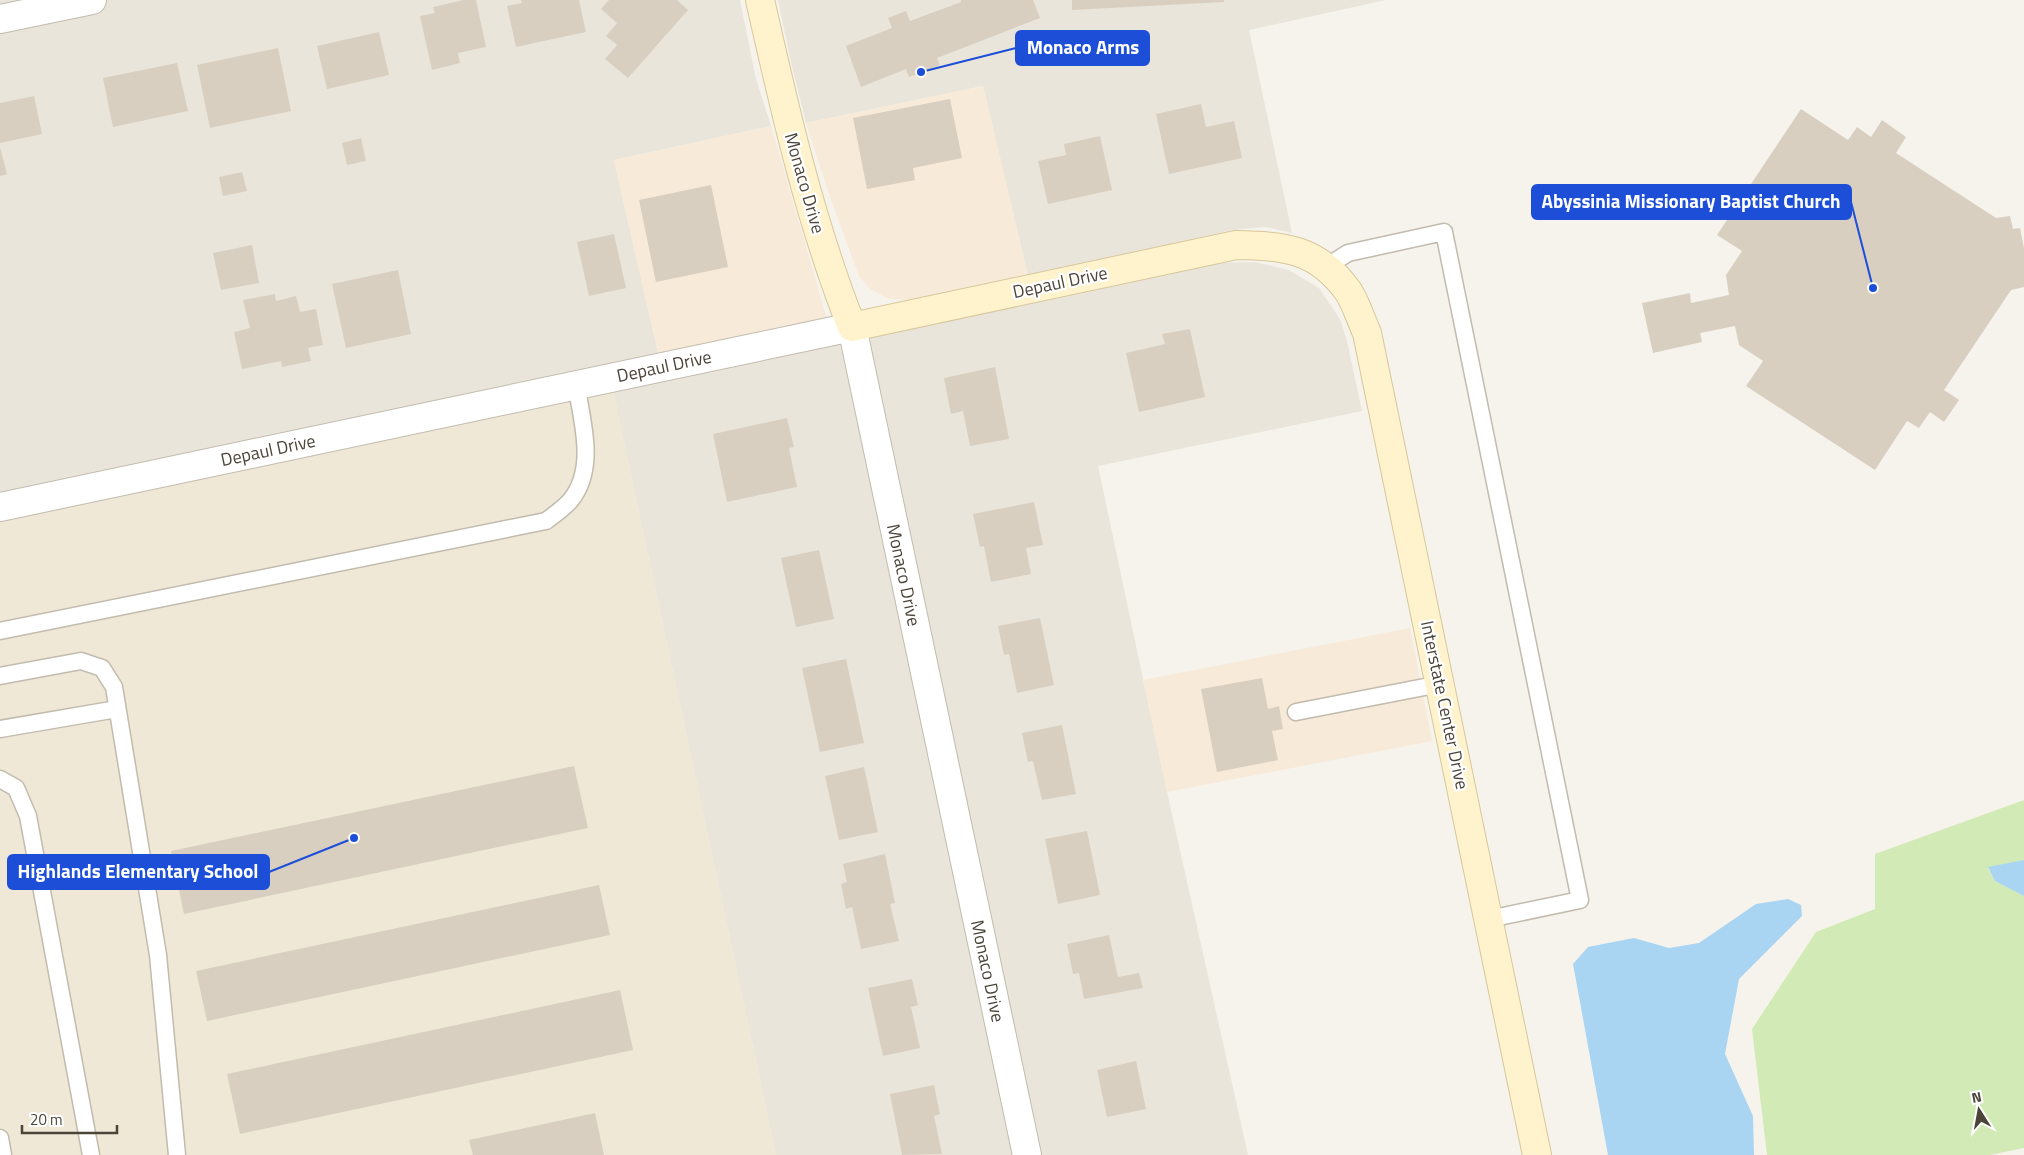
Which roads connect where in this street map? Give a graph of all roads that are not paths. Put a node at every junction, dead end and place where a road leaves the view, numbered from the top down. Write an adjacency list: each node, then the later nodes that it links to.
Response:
1 (92, 0): 3 (street)
2 (760, 0): 5 (street, Monaco Drive)
3 (0, 19)
4 (1326, 267): 5 (street, Depaul Drive); 10 (street, Interstate Center Drive); 15 (lane)
5 (852, 327): 6 (street, Depaul Drive); 20 (street, Monaco Drive)
6 (576, 384): 7 (street, Depaul Drive); 8 (lane)
7 (0, 507)
8 (0, 631)
9 (0, 676): 11 (lane)
10 (1440, 684): 12 (lane); 15 (street, Interstate Center Drive)
11 (118, 709): 13 (lane); 19 (lane)
12 (1296, 712)
13 (0, 729)
14 (0, 779): 18 (lane)
15 (1489, 919): 21 (street, Interstate Center Drive)
16 (0, 1138): 17 (lane)
17 (3, 1155)
18 (91, 1155)
19 (177, 1155)
20 (1028, 1155)
21 (1537, 1155)

